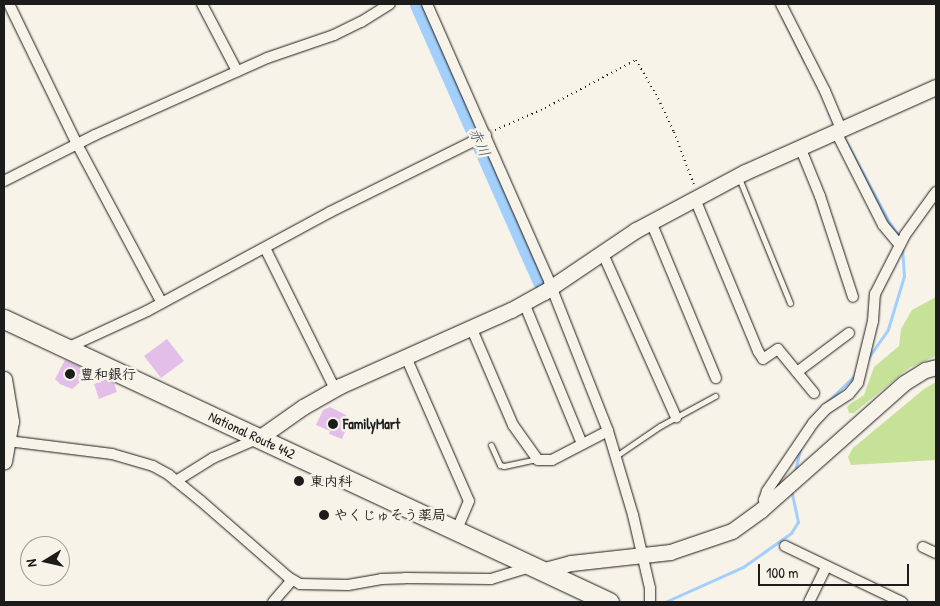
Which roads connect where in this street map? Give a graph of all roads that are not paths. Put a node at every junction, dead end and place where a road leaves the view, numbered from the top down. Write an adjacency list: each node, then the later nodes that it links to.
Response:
1 (9, 4): 10 (street)
2 (202, 4): 6 (street)
3 (390, 4): 6 (street)
4 (427, 4): 9 (street)
5 (781, 4): 8 (street)
6 (237, 71): 10 (street)
7 (936, 87): 8 (street)
8 (838, 130): 11 (street); 17 (street)
9 (486, 135): 18 (street); 20 (street)
10 (77, 144): 13 (street); 22 (street)
11 (800, 147): 12 (street); 21 (street)
12 (738, 176): 15 (street); 24 (lane)
13 (4, 181)
14 (936, 192): 17 (street)
15 (697, 198): 16 (street); 31 (street)
16 (651, 222): 19 (street); 32 (street)
17 (900, 245): 46 (street)
18 (265, 248): 22 (street); 34 (street)
19 (603, 254): 20 (street); 37 (street)
20 (551, 288): 23 (street); 38 (street)
21 (853, 296)
22 (162, 303): 28 (street)
23 (524, 303): 26 (street); 40 (street)
24 (790, 303)
25 (4, 319): 28 (highway, National Route 442)
26 (471, 327): 29 (street); 44 (street)
27 (849, 334): 31 (street)
28 (67, 348): 39 (highway, National Route 442)
29 (406, 357): 34 (street); 47 (street)
30 (936, 367): 46 (street)
31 (797, 372): 35 (street)
32 (716, 378)
33 (4, 379): 42 (street)
34 (335, 389): 39 (street)
35 (814, 393)
36 (715, 396): 37 (lane)
37 (676, 417): 43 (lane)
38 (608, 431): 40 (street); 43 (street)
39 (259, 438): 45 (street); 47 (highway, National Route 442)
40 (582, 444): 44 (street)
41 (491, 445): 44 (lane)
42 (5, 452): 45 (street)
43 (616, 456): 51 (street)
44 (537, 458)
45 (176, 481): 54 (street)
46 (767, 505): 51 (street)
47 (456, 532): 53 (highway, National Route 442)
48 (785, 546): 52 (street)
49 (923, 547): 50 (street)
50 (936, 554)
51 (642, 556): 53 (street); 57 (street)
52 (826, 567): 58 (street); 59 (street)
53 (536, 569): 54 (street); 55 (highway, National Route 442)
54 (292, 580): 56 (street)
55 (604, 601)
56 (273, 602)
57 (650, 602)
58 (810, 602)
59 (902, 602)

